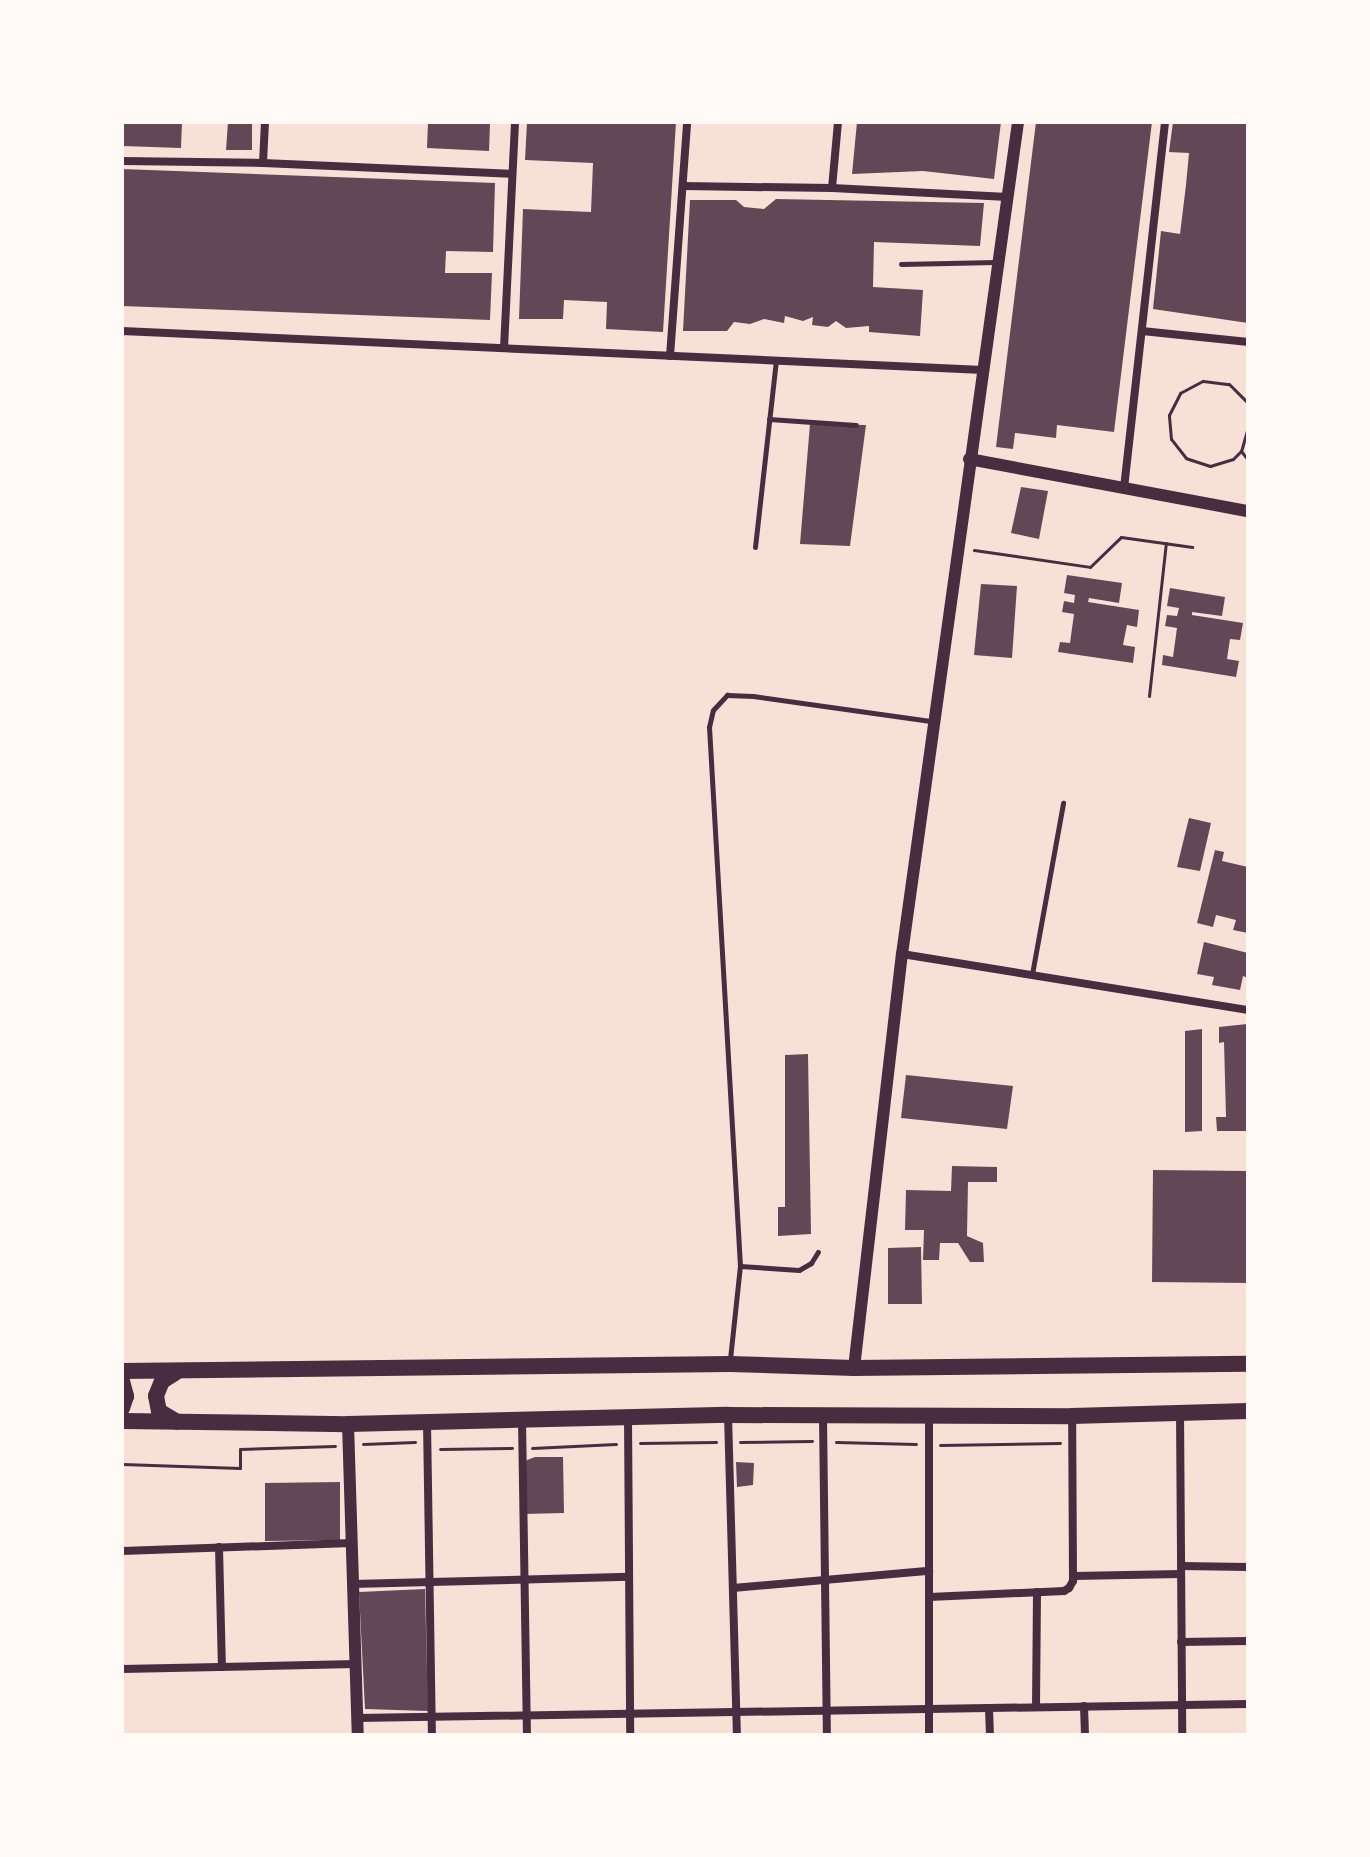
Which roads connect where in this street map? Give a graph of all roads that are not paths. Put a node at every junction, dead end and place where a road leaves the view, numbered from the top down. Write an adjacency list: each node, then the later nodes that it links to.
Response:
1 (265, 122): 8 (street)
2 (515, 122): 9 (street)
3 (687, 122): 10 (street)
4 (838, 122): 11 (street)
5 (1018, 122): 12 (street)
6 (1165, 122): 16 (street)
7 (122, 161): 8 (street)
8 (263, 163): 9 (street)
9 (512, 174): 18 (street)
10 (683, 186): 11 (street); 19 (street)
11 (832, 188): 12 (street)
12 (1008, 197): 13 (street)
13 (997, 262): 14 (lane); 21 (street)
14 (901, 264)
15 (122, 331): 18 (street)
16 (1142, 331): 17 (street); 25 (street)
17 (1248, 342)
18 (504, 348): 19 (street)
19 (670, 356): 20 (street)
20 (776, 361): 21 (street); 22 (lane)
21 (983, 370): 24 (street)
22 (769, 419): 23 (lane); 27 (lane)
23 (856, 425)
24 (969, 459): 25 (street); 28 (street)
25 (1124, 488): 26 (street)
26 (1248, 511)
27 (755, 547)
28 (933, 721): 30 (street); 34 (lane)
29 (1063, 803): 31 (lane)
30 (902, 954): 31 (street); 37 (street)
31 (1032, 975): 32 (street)
32 (1248, 1010)
33 (818, 1252): 34 (lane)
34 (740, 1266): 35 (lane)
35 (730, 1364): 37 (highway); 39 (highway)
36 (1248, 1364): 37 (highway)
37 (854, 1368)
38 (122, 1371): 39 (highway)
39 (177, 1373): 51 (highway)
40 (122, 1381): 41 (highway)
41 (122, 1408)
42 (1248, 1411): 43 (highway)
43 (1180, 1412): 47 (highway); 58 (street)
44 (929, 1414): 46 (highway); 47 (highway); 59 (street)
45 (728, 1415): 46 (highway); 48 (highway); 66 (street)
46 (823, 1415): 63 (street)
47 (1072, 1416): 60 (street)
48 (628, 1418): 49 (highway); 61 (street)
49 (522, 1420): 52 (highway); 62 (street)
50 (122, 1421): 51 (highway)
51 (178, 1422): 53 (highway)
52 (427, 1422): 53 (highway); 64 (street)
53 (348, 1424): 54 (street)
54 (352, 1543): 55 (street); 65 (street)
55 (219, 1547): 56 (street); 72 (street)
56 (122, 1551)
57 (1248, 1567): 58 (street)
58 (1181, 1570): 60 (street); 70 (street)
59 (929, 1571): 63 (street); 68 (street)
60 (1073, 1576): 67 (street)
61 (629, 1577): 62 (street); 82 (street)
62 (524, 1580): 64 (street); 83 (street)
63 (825, 1580): 66 (street); 80 (street)
64 (430, 1582): 65 (street); 84 (street)
65 (353, 1584): 71 (street)
66 (733, 1588): 81 (street)
67 (1037, 1592): 68 (street); 77 (street)
68 (929, 1597): 79 (street)
69 (1248, 1641): 70 (street)
70 (1181, 1642): 75 (street)
71 (355, 1664): 72 (street); 85 (street)
72 (222, 1667): 73 (street)
73 (122, 1669)
74 (1248, 1704): 75 (street)
75 (1181, 1705): 76 (street); 95 (street)
76 (1084, 1706): 77 (street); 94 (street)
77 (1036, 1707): 78 (street)
78 (989, 1708): 79 (street); 93 (street)
79 (929, 1709): 80 (street); 92 (street)
80 (827, 1710): 81 (street); 91 (street)
81 (736, 1712): 82 (street); 90 (street)
82 (630, 1714): 83 (street); 89 (street)
83 (526, 1715): 84 (street); 88 (street)
84 (432, 1717): 85 (street); 87 (street)
85 (357, 1718): 86 (street)
86 (358, 1735)
87 (432, 1735)
88 (527, 1735)
89 (630, 1735)
90 (737, 1735)
91 (827, 1735)
92 (929, 1735)
93 (990, 1735)
94 (1085, 1735)
95 (1182, 1735)

